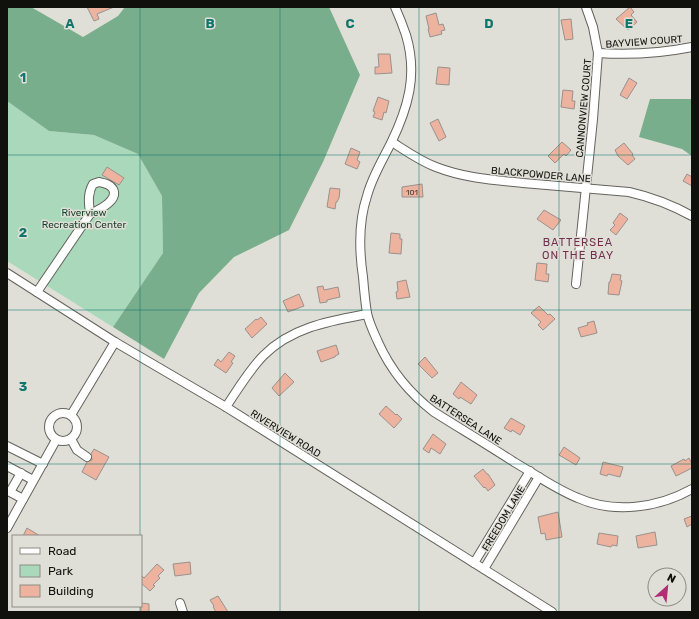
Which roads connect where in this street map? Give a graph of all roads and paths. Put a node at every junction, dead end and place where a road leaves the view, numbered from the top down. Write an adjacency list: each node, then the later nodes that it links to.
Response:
1 (395, 7): 5 (street, BATTERSEA LANE)
2 (586, 7): 4 (street, CANNONVIEW COURT)
3 (692, 47): 4 (street, BAYVIEW COURT)
4 (598, 53): 6 (street, CANNONVIEW COURT)
5 (392, 142): 6 (street, BLACKPOWDER LANE); 12 (street, BATTERSEA LANE)
6 (586, 188): 8 (street, BLACKPOWDER LANE); 10 (street, CANNONVIEW COURT)
7 (90, 214): 11 (street)
8 (692, 216)
9 (7, 273): 11 (street, RIVERVIEW ROAD)
10 (576, 284)
11 (37, 292): 13 (street, RIVERVIEW ROAD)
12 (367, 314): 14 (street); 22 (street, BATTERSEA LANE)
13 (115, 342): 14 (street, RIVERVIEW ROAD); 15 (street)
14 (226, 407): 30 (street, RIVERVIEW ROAD)
15 (71, 415): 16 (street); 17 (street)
16 (71, 439): 17 (street); 19 (street)
17 (56, 440): 20 (street)
18 (7, 446): 20 (street)
19 (87, 457)
20 (42, 464): 25 (street)
21 (7, 466): 23 (street)
22 (530, 471): 24 (street, BATTERSEA LANE); 30 (street, FREEDOM LANE)
23 (21, 473): 25 (street); 27 (street)
24 (539, 477): 26 (street, BATTERSEA LANE); 31 (street, FREEDOM LANE)
25 (34, 480): 28 (street)
26 (692, 489)
27 (9, 491): 28 (street)
28 (23, 499): 29 (street)
29 (7, 528)
30 (474, 563): 31 (street, RIVERVIEW ROAD)
31 (484, 570): 34 (street, RIVERVIEW ROAD)
32 (180, 603): 33 (street)
33 (183, 612)
34 (552, 612)

